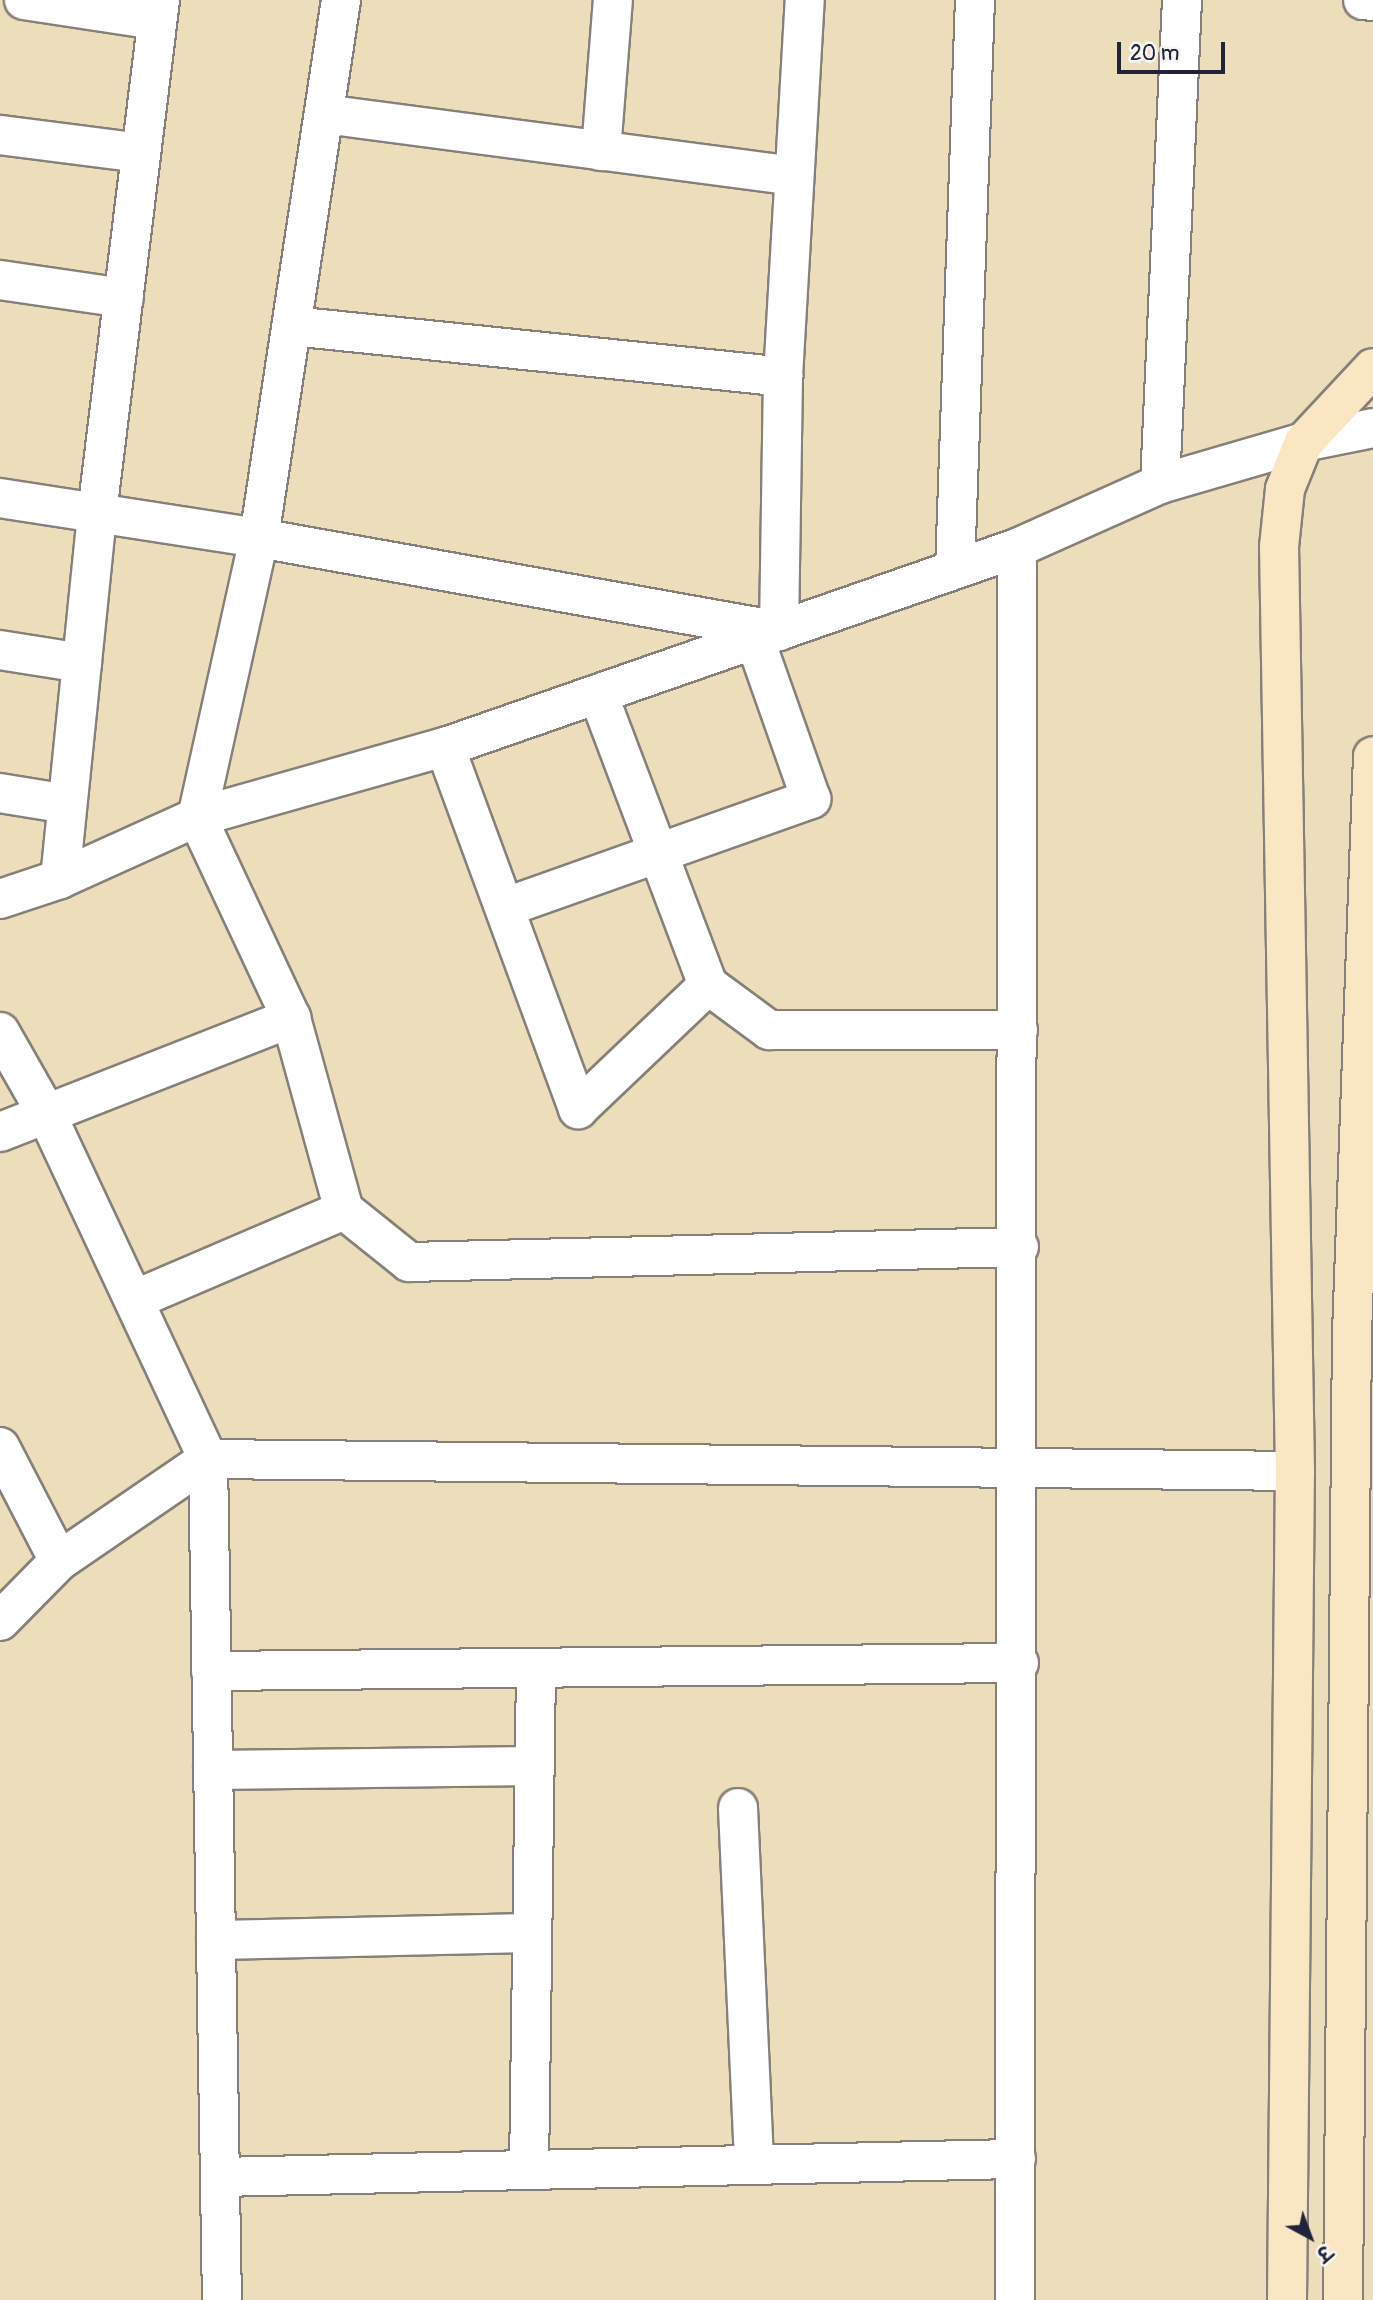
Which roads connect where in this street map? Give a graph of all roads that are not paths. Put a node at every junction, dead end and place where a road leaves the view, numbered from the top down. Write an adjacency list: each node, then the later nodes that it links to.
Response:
1 (24, 0): 9 (street)
2 (341, 0): 10 (street)
3 (613, 0): 12 (street)
4 (805, 0): 14 (street)
5 (975, 0): 27 (street)
6 (1182, 0): 22 (street)
7 (1363, 0): 8 (street)
8 (1373, 1)
9 (159, 10): 13 (street)
10 (324, 114): 12 (street); 17 (street)
11 (0, 135): 13 (street)
12 (601, 150): 14 (street)
13 (141, 153): 16 (street)
14 (793, 176): 19 (street)
15 (0, 280): 16 (street)
16 (124, 298): 24 (street)
17 (292, 326): 19 (street); 25 (street)
18 (1373, 368): 21 (street)
19 (783, 377): 28 (street)
20 (1373, 428): 21 (street)
21 (1304, 442): 22 (street); 55 (street)
22 (1160, 484): 26 (street)
23 (0, 498): 24 (street)
24 (97, 513): 25 (street); 30 (street)
25 (259, 538): 28 (street); 36 (street)
26 (1017, 548): 27 (street); 43 (street)
27 (956, 569): 28 (street)
28 (767, 636): 31 (street); 37 (street)
29 (0, 650): 30 (street)
30 (82, 663): 35 (street)
31 (598, 694): 32 (street); 37 (street)
32 (444, 747): 36 (street); 40 (street)
33 (1373, 756): 50 (street)
34 (0, 793): 35 (street)
35 (67, 804): 38 (street)
36 (197, 817): 38 (street); 42 (street)
37 (658, 853): 40 (street); 41 (street)
38 (60, 879): 39 (street)
39 (0, 899)
40 (506, 907): 41 (street)
41 (708, 985): 43 (street)
42 (291, 1018): 45 (street); 47 (street)
43 (1018, 1030): 48 (street)
44 (0, 1032): 45 (street)
45 (45, 1111): 46 (street); 49 (street)
46 (0, 1132)
47 (344, 1210): 48 (street); 49 (street)
48 (1019, 1247): 53 (street)
49 (134, 1300): 52 (street)
50 (1362, 1334): 54 (street)
51 (0, 1447): 56 (street)
52 (208, 1459): 53 (street); 56 (street); 60 (street)
53 (1019, 1468): 55 (street); 58 (street)
54 (1350, 1469): 55 (street); 73 (street)
55 (1295, 1471): 72 (street)
56 (59, 1561): 57 (street)
57 (0, 1622)
58 (1019, 1663): 59 (street); 66 (street)
59 (536, 1668): 60 (street); 61 (street)
60 (211, 1671): 62 (street)
61 (534, 1766): 62 (street); 64 (street)
62 (213, 1770): 65 (street)
63 (738, 1808): 67 (street)
64 (532, 1933): 65 (street); 68 (street)
65 (216, 1940): 69 (street)
66 (1016, 2159): 67 (street); 71 (street)
67 (754, 2165): 68 (street)
68 (529, 2170): 69 (street)
69 (220, 2177): 70 (street)
70 (222, 2300)
71 (1015, 2300)
72 (1287, 2300)
73 (1343, 2300)

